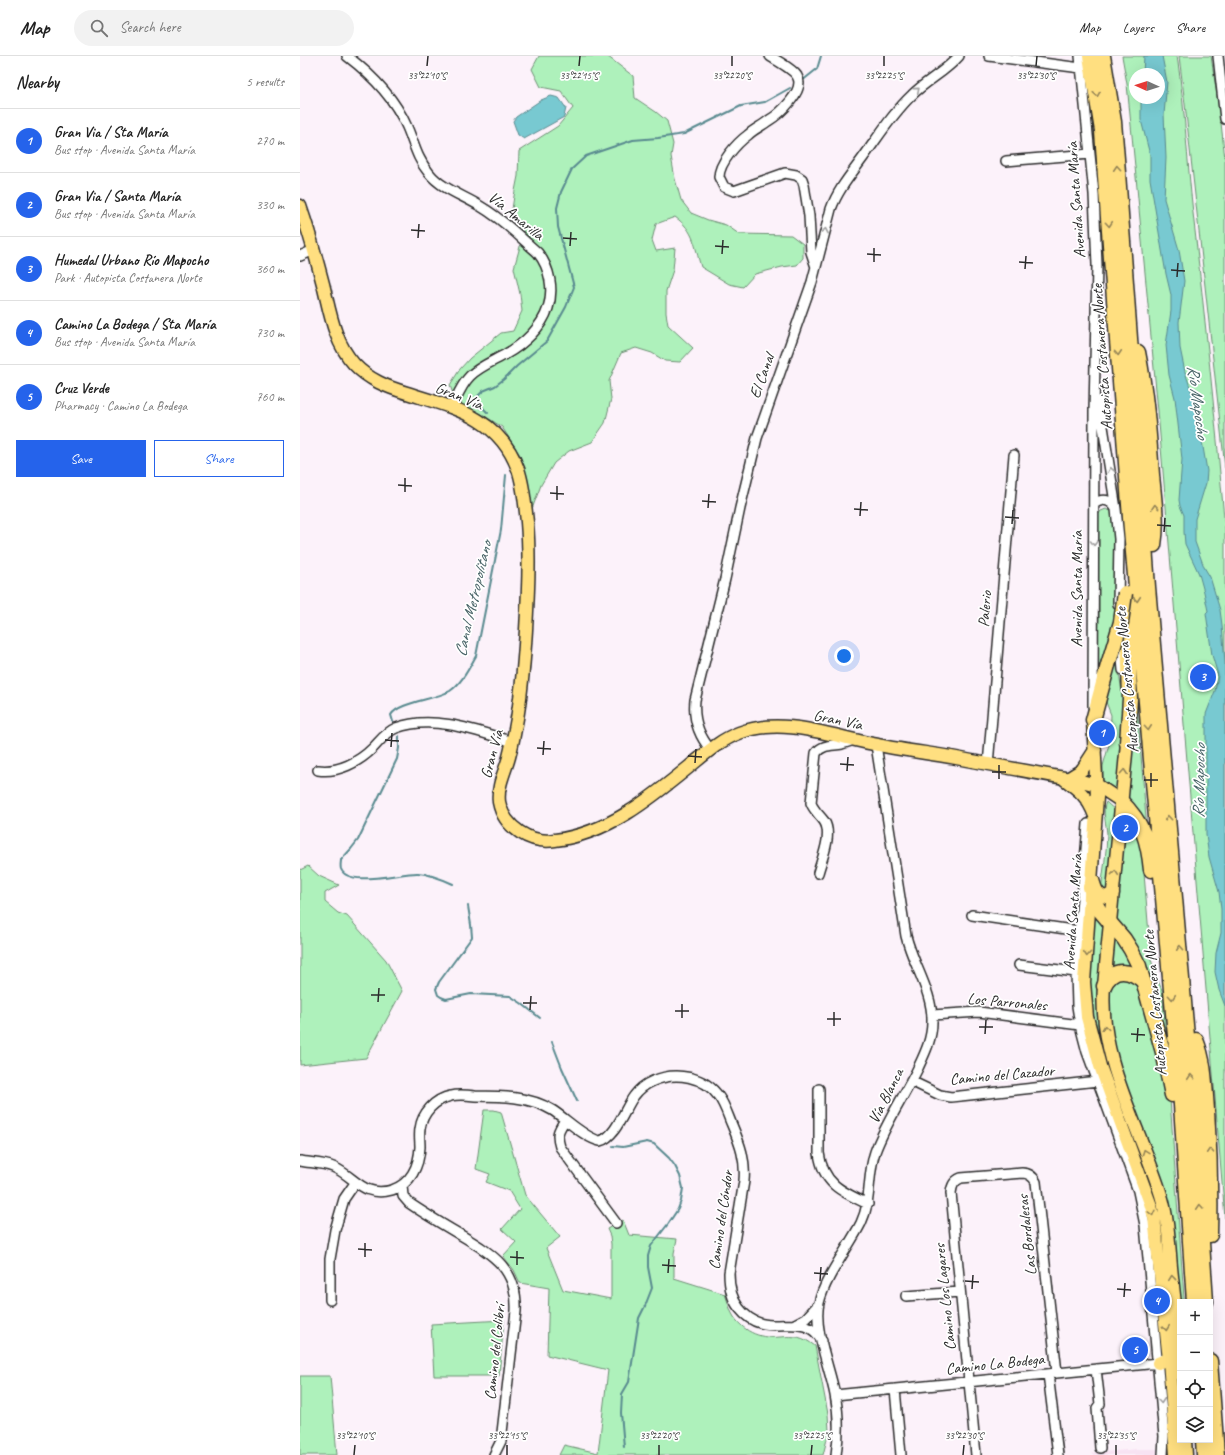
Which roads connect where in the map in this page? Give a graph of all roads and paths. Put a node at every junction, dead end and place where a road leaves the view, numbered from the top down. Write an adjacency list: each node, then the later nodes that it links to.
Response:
1 (347, 56): 19 (street, Vía Amarilla)
2 (770, 56): 16 (street)
3 (959, 56): 16 (street, El Canal, one-way to 3)
4 (989, 56): 9 (street)
5 (1080, 56): 9 (street, Avenida Santa María)
6 (1090, 56): 23 (highway, Autopista Costanera Norte, one-way to 23)
7 (1103, 56): 17 (highway, Autopista Costanera Norte, one-way to 7)
8 (1218, 56): 10 (street)
9 (1081, 68): 11 (street, Avenida Santa María)
10 (1225, 119)
11 (1090, 154): 12 (street); 18 (street, Avenida Santa María)
12 (1006, 161)
13 (300, 206): 14 (main road, Gran Vía)
14 (314, 250): 15 (street); 19 (main road, Gran Vía)
15 (300, 256)
16 (816, 269): 31 (street, El Canal)
17 (1127, 305): 24 (highway, one-way to 17); 64 (highway, Autopista Costanera Norte, one-way to 17)
18 (1096, 365): 21 (street, Avenida Santa María); 22 (street, Avenida Santa María, one-way to 18)
19 (452, 407): 28 (main road, Gran Vía)
20 (1014, 455): 33 (street, Palerio)
21 (1094, 504): 22 (street); 26 (street, Avenida Santa María, one-way to 26)
22 (1116, 509): 29 (street, Avenida Santa María)
23 (1130, 518): 26 (highway, bridge); 61 (highway, Autopista Costanera Norte, one-way to 61)
24 (1154, 545)
25 (1130, 614): 29 (highway)
26 (1093, 720): 32 (main road, Avenida Santa María)
27 (854, 740): 30 (main road, Gran Vía); 31 (main road, Gran Vía); 39 (street)
28 (513, 742): 31 (main road, Gran Vía); 34 (street)
29 (1127, 743): 37 (main road, Avenida Santa María, one-way to 29)
30 (876, 745): 33 (main road, Gran Vía); 50 (street, Vía Blanca)
31 (711, 750)
32 (1095, 750): 35 (main road); 36 (main road, Avenida Santa María)
33 (988, 765): 35 (main road, Gran Vía)
34 (318, 770)
35 (1065, 778): 36 (main road, Gran Vía); 38 (main road, Gran Vía)
36 (1097, 785): 37 (main road, Gran Vía); 38 (main road, Avenida Santa María)
37 (1122, 801): 41 (main road, Avenida Santa María, one-way to 37); 47 (highway)
38 (1092, 821): 40 (main road, Avenida Santa María); 44 (street, Avenida Santa María)
39 (818, 872)
40 (1091, 881): 41 (main road); 43 (highway); 73 (main road, Avenida Santa María, one-way to 73)
41 (1113, 893): 43 (main road, Avenida Santa María)
42 (972, 915): 44 (street)
43 (1110, 924): 48 (highway); 49 (main road, Avenida Santa María)
44 (1079, 932): 46 (street, Avenida Santa María)
45 (1019, 965): 46 (street)
46 (1076, 972): 51 (street, Avenida Santa María)
47 (1164, 977)
48 (1144, 982): 49 (highway); 61 (highway)
49 (1104, 986): 73 (main road, Avenida Santa María, one-way to 49)
50 (932, 1015): 51 (street, Los Parronales); 53 (street, Vía Blanca)
51 (1080, 1025): 54 (street, Avenida Santa María)
52 (1196, 1040): 64 (highway, one-way to 52)
53 (911, 1081): 54 (street, Camino del Cazador); 62 (street, Vía Blanca)
54 (1098, 1081): 73 (street, Avenida Santa María)
55 (819, 1088): 62 (street)
56 (565, 1120): 60 (street, Camino del Cóndor); 63 (street); 71 (street, Camino del Cóndor)
57 (300, 1160): 58 (street)
58 (355, 1183): 60 (street); 69 (street)
59 (953, 1183): 65 (street, Camino Los Lagares); 76 (street, Las Bordalesas)
60 (402, 1186): 84 (street, Camino del Colibrí)
61 (1187, 1191): 67 (highway, Autopista Costanera Norte)
62 (868, 1204): 70 (street, Vía Blanca)
63 (616, 1223)
64 (1205, 1288): 68 (highway, Autopista Costanera Norte)
65 (960, 1292): 66 (street); 78 (street, Camino Los Lagares)
66 (906, 1296)
67 (1194, 1299)
68 (1206, 1299)
69 (330, 1300)
70 (819, 1304): 71 (street); 72 (street, Vía Blanca)
71 (795, 1324): 72 (street, Camino del Cóndor)
72 (822, 1341): 80 (street, Vía Blanca)
73 (1169, 1360): 74 (street, Camino La Bodega); 77 (main road); 89 (street, Avenida Santa María, one-way to 89)
74 (1096, 1369): 76 (street, Camino La Bodega); 82 (street)
75 (1211, 1371): 91 (highway)
76 (1052, 1373): 78 (street, Camino La Bodega); 88 (street)
77 (1175, 1376): 83 (main road)
78 (969, 1381): 79 (street, Camino La Bodega); 87 (street, Camino Los Lagares)
79 (895, 1389): 80 (street, Camino La Bodega); 86 (street)
80 (835, 1395): 85 (street, Vía Blanca)
81 (1203, 1443): 90 (highway)
82 (1100, 1448)
83 (1179, 1451)
84 (494, 1455)
85 (836, 1455)
86 (901, 1455)
87 (976, 1455)
88 (1058, 1455)
89 (1163, 1455)
90 (1204, 1455)
91 (1217, 1455)

